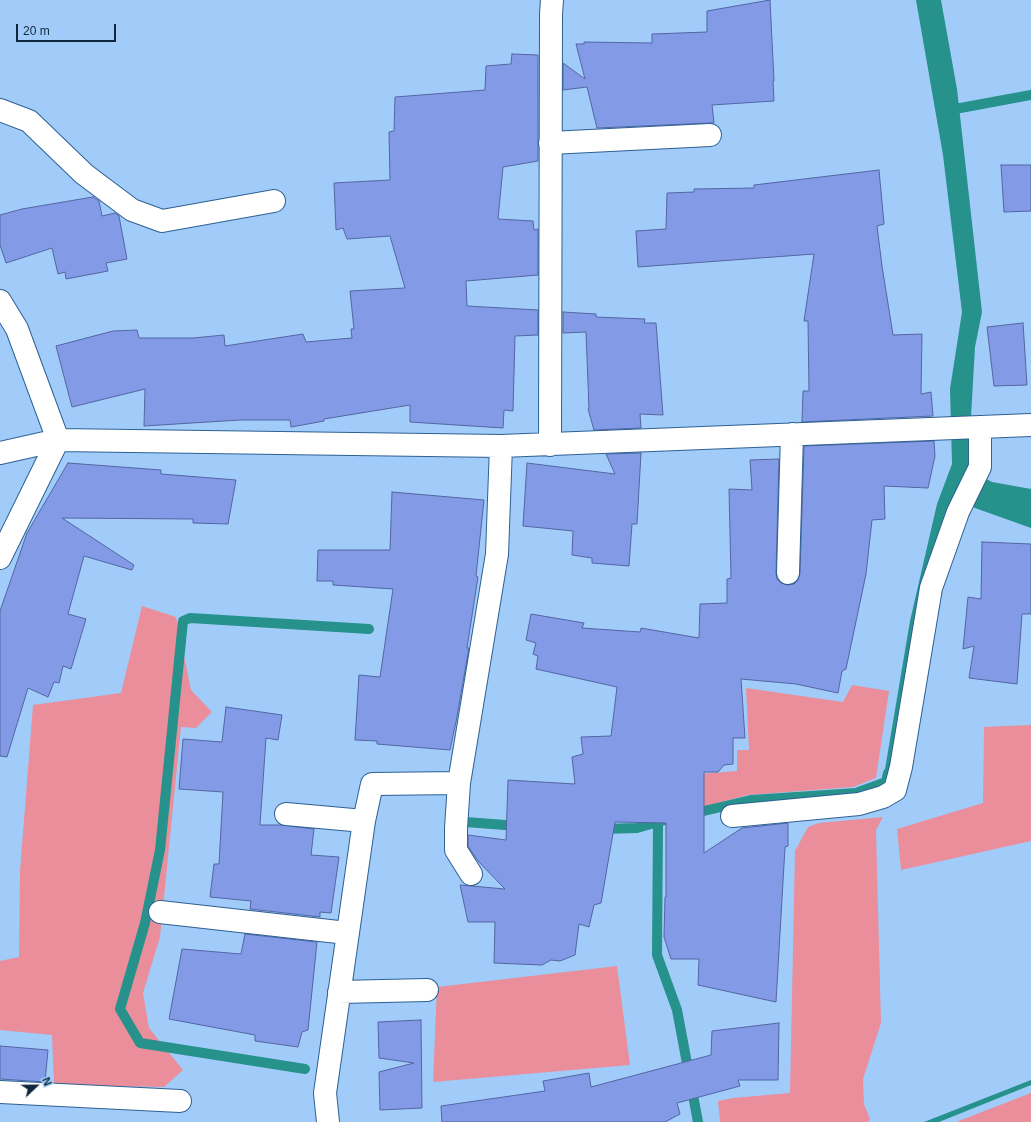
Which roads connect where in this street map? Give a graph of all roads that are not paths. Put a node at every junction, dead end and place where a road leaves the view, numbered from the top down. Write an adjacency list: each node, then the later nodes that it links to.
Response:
1 (552, 0): 4 (street)
2 (0, 110): 5 (street)
3 (710, 135): 4 (street)
4 (550, 143): 11 (street)
5 (274, 201)
6 (0, 301): 10 (street)
7 (1031, 425): 8 (street)
8 (980, 427): 9 (street); 18 (street)
9 (792, 434): 11 (street); 15 (street)
10 (58, 440): 12 (street); 13 (street); 14 (street)
11 (550, 445): 12 (street)
12 (501, 446): 16 (street)
13 (0, 453)
14 (0, 558)
15 (788, 573)
16 (459, 784): 19 (street); 20 (street)
17 (286, 814): 19 (street)
18 (732, 816)
19 (364, 821): 22 (street)
20 (471, 874)
21 (160, 912): 22 (street)
22 (347, 933): 24 (street)
23 (427, 990): 24 (street)
24 (339, 992): 27 (street)
25 (0, 1092): 26 (street)
26 (180, 1101)
27 (328, 1122)

